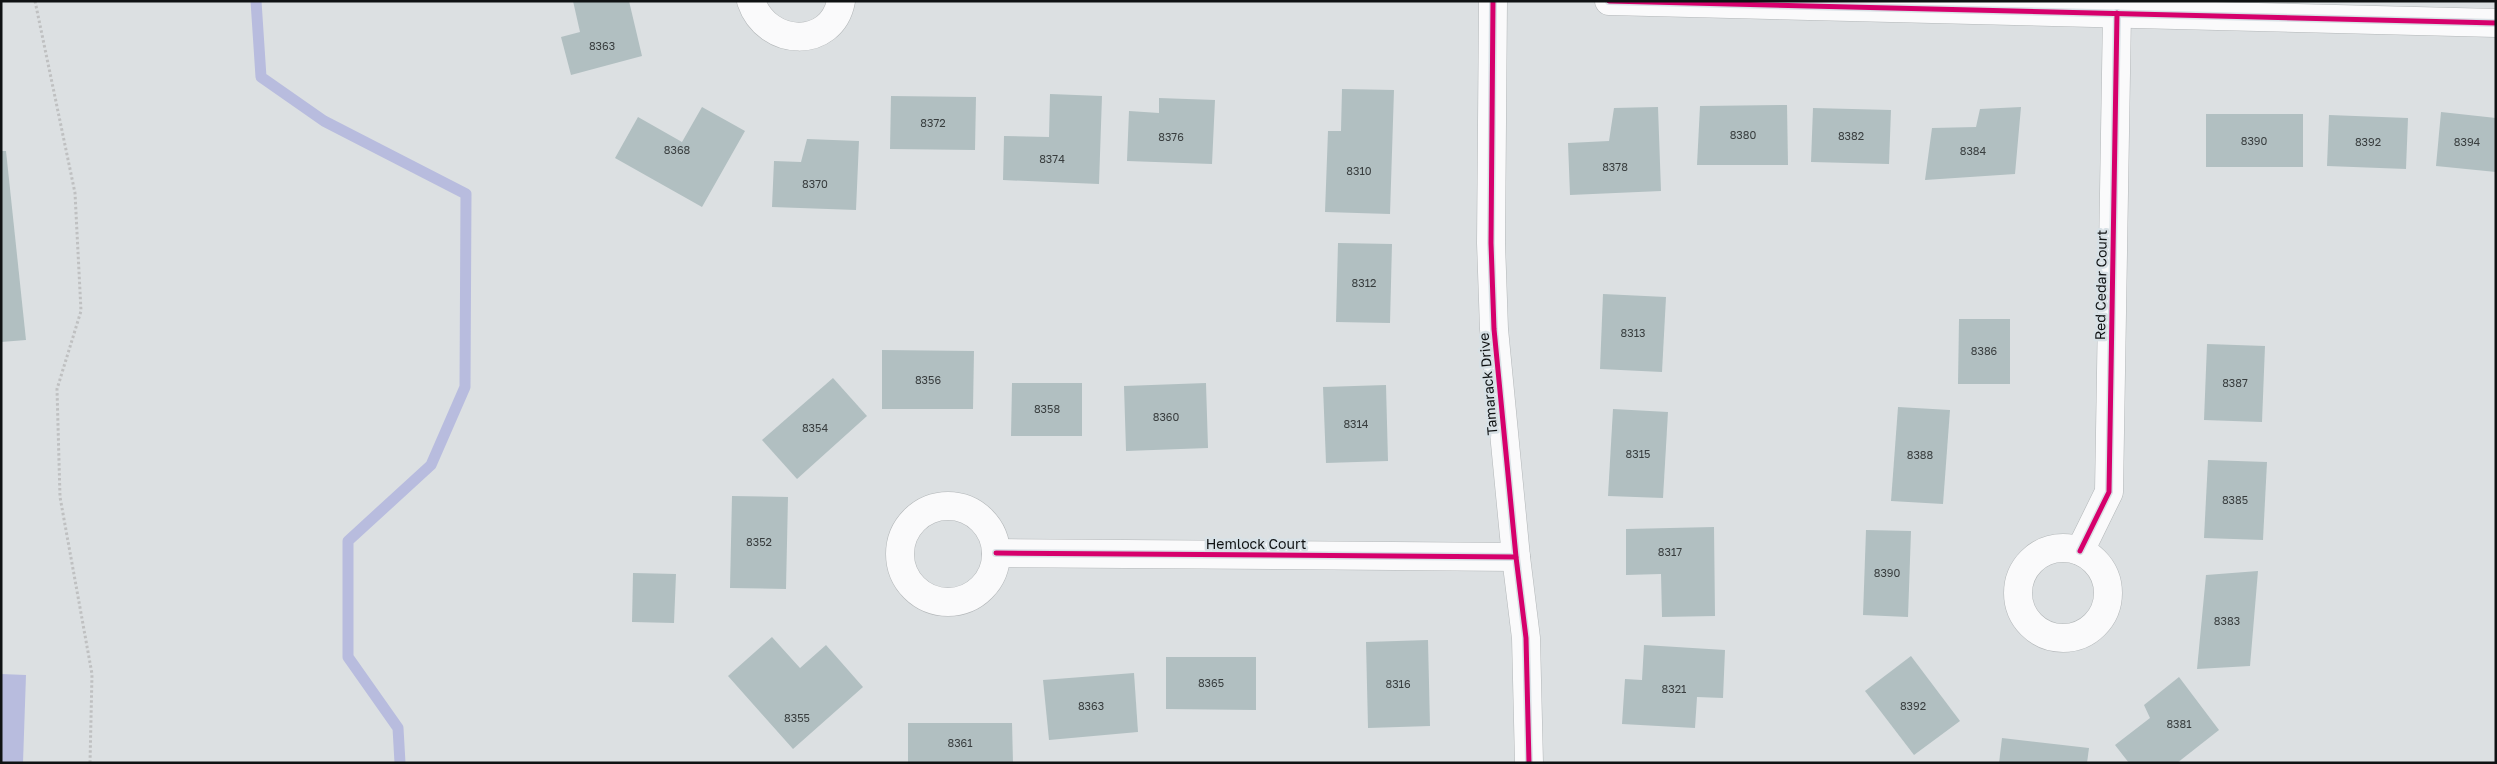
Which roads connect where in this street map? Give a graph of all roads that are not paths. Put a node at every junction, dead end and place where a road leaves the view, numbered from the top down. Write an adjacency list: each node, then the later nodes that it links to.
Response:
1 (751, 1): 2 (street)
2 (841, 1)
3 (1493, 1): 9 (street, Tamarack Drive)
4 (1609, 1): 5 (street)
5 (2117, 13): 6 (street); 7 (street, Red Cedar Court)
6 (2496, 23)
7 (2080, 551)
8 (996, 553): 9 (street, Hemlock Court)
9 (1516, 557): 10 (street, Tamarack Drive)
10 (1529, 763)

